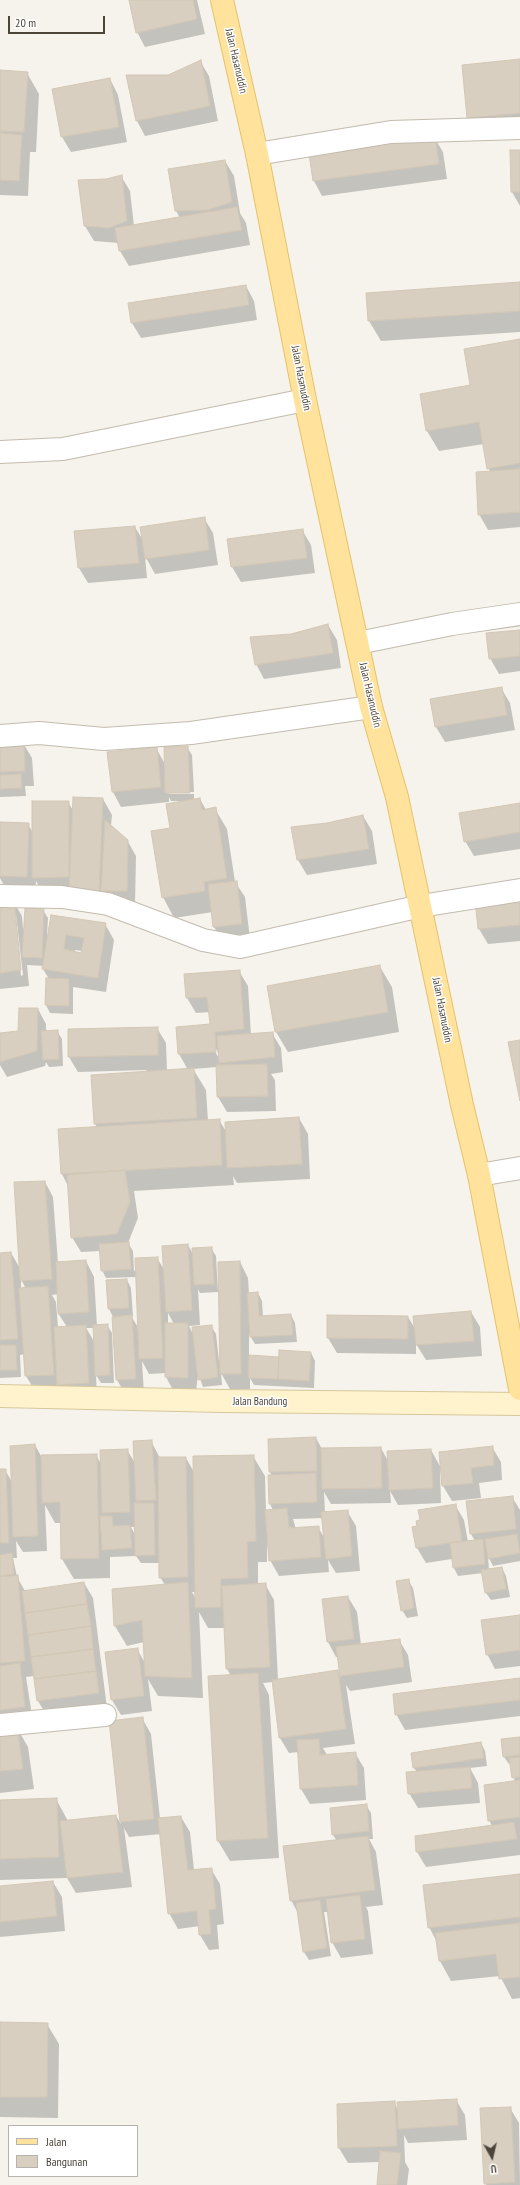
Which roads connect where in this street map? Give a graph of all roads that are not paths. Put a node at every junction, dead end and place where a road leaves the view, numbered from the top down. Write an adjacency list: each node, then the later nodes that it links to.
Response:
1 (222, 0): 3 (main road, Jalan Hasanuddin)
2 (520, 128): 3 (street)
3 (257, 154): 4 (main road, Jalan Hasanuddin)
4 (305, 400): 5 (street); 7 (main road, Jalan Hasanuddin)
5 (0, 452)
6 (520, 614): 7 (street)
7 (358, 642): 8 (main road, Jalan Hasanuddin)
8 (371, 707): 9 (street); 12 (main road, Jalan Hasanuddin)
9 (0, 736)
10 (520, 890): 12 (street)
11 (0, 896): 12 (street)
12 (421, 906): 14 (main road, Jalan Hasanuddin)
13 (520, 1168): 14 (street)
14 (479, 1175): 15 (main road, Jalan Hasanuddin)
15 (520, 1389)
16 (0, 1396): 17 (main road, Jalan Bandung)
17 (520, 1404)
18 (105, 1715): 19 (street)
19 (0, 1725)

